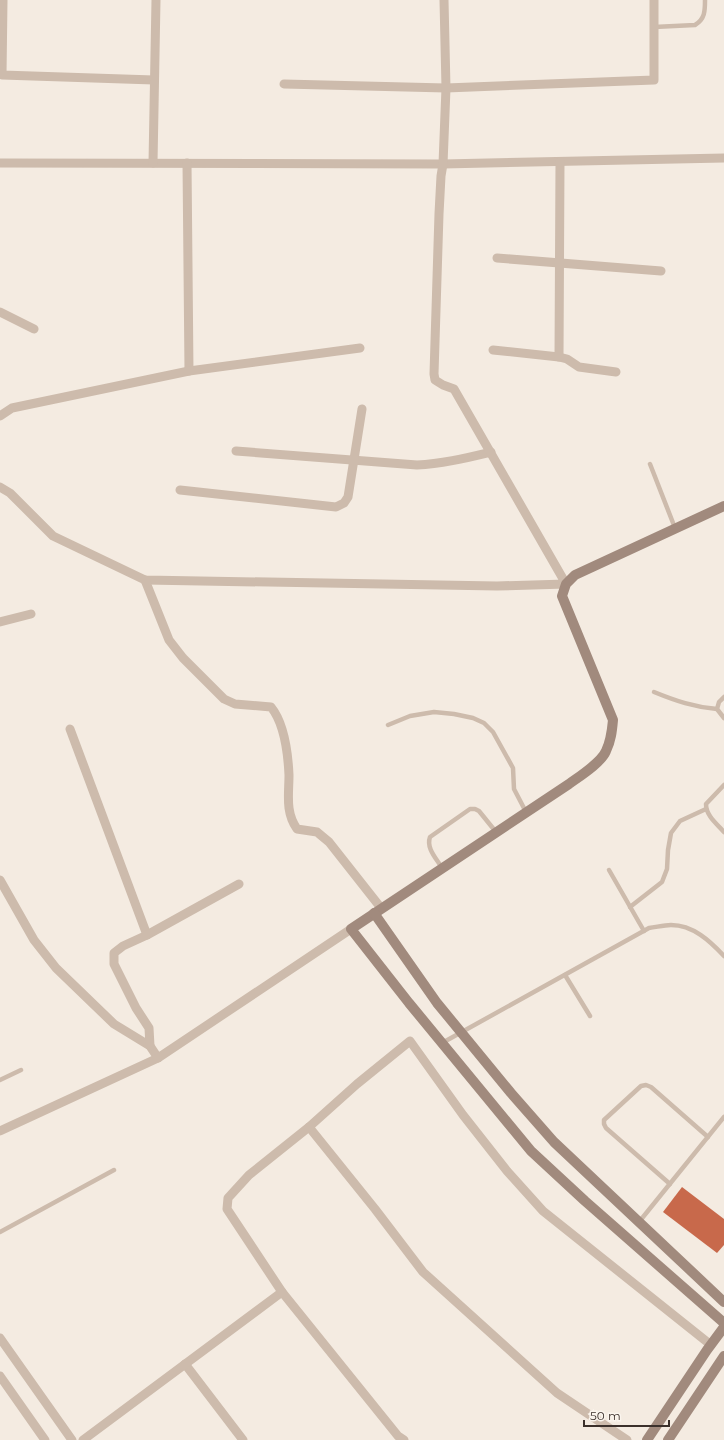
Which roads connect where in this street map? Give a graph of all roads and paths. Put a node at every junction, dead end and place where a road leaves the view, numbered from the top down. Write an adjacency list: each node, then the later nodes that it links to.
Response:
1 (3, 0): 7 (street)
2 (156, 0): 7 (street)
3 (444, 0): 9 (street)
4 (654, 0): 6 (street)
5 (705, 0): 6 (lane)
6 (654, 27): 9 (street)
7 (154, 80): 13 (street)
8 (284, 84): 9 (street)
9 (446, 88): 15 (street)
10 (724, 158): 11 (street)
11 (560, 162): 15 (street); 17 (street)
12 (0, 163): 13 (street)
13 (153, 163): 14 (street)
14 (187, 163): 15 (street); 24 (street)
15 (444, 164): 29 (street)
16 (497, 258): 17 (street)
17 (560, 263): 18 (street); 23 (street)
18 (661, 271)
19 (0, 312): 20 (street)
20 (34, 329)
21 (360, 348): 24 (street)
22 (493, 350): 23 (street)
23 (559, 357): 25 (street)
24 (189, 371): 27 (street)
25 (616, 372)
26 (362, 409): 30 (street)
27 (0, 416)
28 (236, 451): 30 (street)
29 (491, 452): 30 (street); 37 (street)
30 (354, 460): 33 (street)
31 (650, 464): 35 (lane)
32 (0, 487): 36 (street)
33 (180, 490)
34 (724, 506): 35 (street)
35 (675, 528): 37 (street)
36 (145, 580): 37 (street); 56 (street)
37 (566, 584): 48 (street)
38 (31, 614): 39 (street)
39 (0, 622)
40 (654, 692): 42 (lane)
41 (724, 697): 42 (lane)
42 (717, 709): 43 (lane)
43 (724, 718)
44 (388, 725): 48 (lane)
45 (70, 729): 59 (street)
46 (724, 785): 47 (lane)
47 (706, 810): 50 (lane); 55 (lane)
48 (526, 812): 49 (street)
49 (496, 832): 51 (street); 51 (lane)
50 (724, 832)
51 (442, 868): 56 (street)
52 (609, 870): 55 (lane)
53 (0, 880): 65 (street)
54 (238, 884): 59 (street)
55 (630, 907): 58 (lane)
56 (377, 911): 57 (street); 63 (street)
57 (352, 929): 64 (street); 66 (street)
58 (644, 931): 60 (lane); 61 (lane)
59 (147, 935): 65 (street)
60 (724, 956)
61 (565, 975): 62 (lane); 63 (lane)
62 (590, 1016)
63 (461, 1032): 64 (lane); 75 (street)
64 (442, 1043): 79 (street)
65 (150, 1046): 66 (street)
66 (158, 1058): 71 (street)
67 (21, 1070): 68 (lane)
68 (0, 1080)
69 (724, 1117): 72 (lane)
70 (309, 1127): 77 (street); 82 (street); 91 (street)
71 (0, 1131)
72 (708, 1137): 74 (lane); 74 (lane)
73 (114, 1170): 76 (lane)
74 (670, 1184): 75 (lane)
75 (639, 1222): 78 (street)
76 (0, 1232)
77 (282, 1292): 84 (street); 90 (street)
78 (724, 1302)
79 (724, 1323)
80 (724, 1327): 82 (street)
81 (0, 1338): 87 (street)
82 (711, 1345): 92 (street)
83 (724, 1356): 93 (street)
84 (185, 1364): 88 (street); 89 (street)
85 (0, 1376): 86 (street)
86 (45, 1440)
87 (72, 1440)
88 (83, 1440)
89 (243, 1440)
90 (404, 1440)
91 (627, 1440)
92 (647, 1440)
93 (668, 1440)

